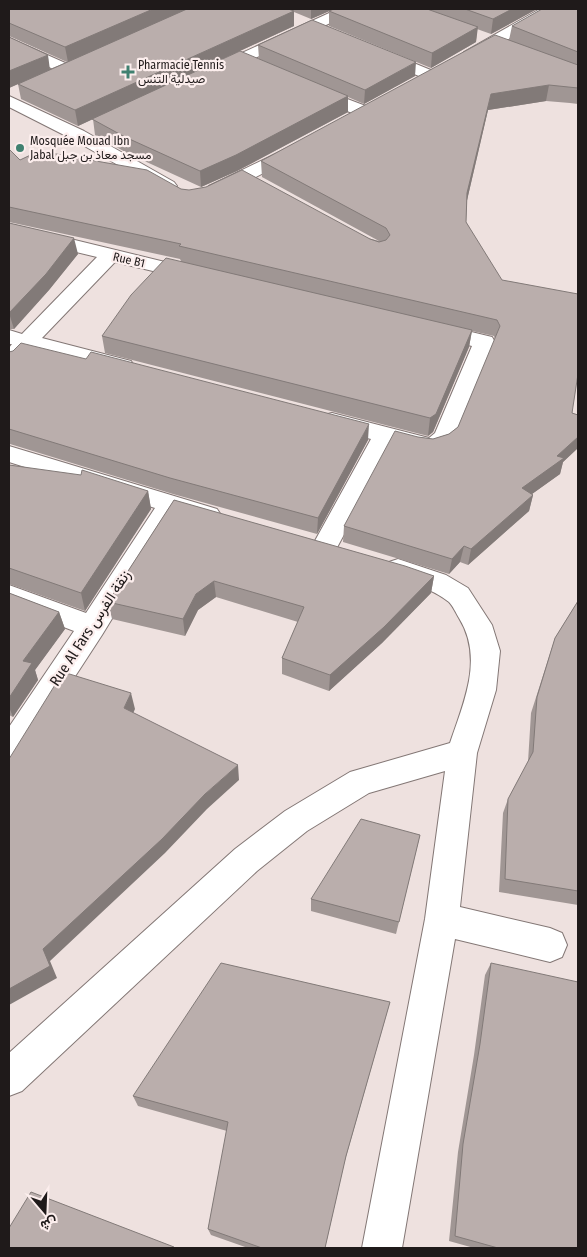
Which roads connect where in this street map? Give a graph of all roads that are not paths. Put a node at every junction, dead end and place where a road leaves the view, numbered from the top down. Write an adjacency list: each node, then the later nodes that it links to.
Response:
1 (349, 9): 4 (street)
2 (550, 9): 7 (street)
3 (296, 19): 4 (street)
4 (313, 26): 5 (street); 11 (street)
5 (332, 34)
6 (476, 35): 7 (street)
7 (494, 42): 9 (street); 15 (street)
8 (9, 43): 14 (street)
9 (511, 48)
10 (368, 49): 15 (street)
11 (240, 59): 13 (street); 17 (street)
12 (83, 62): 14 (street)
13 (257, 66)
14 (66, 69): 16 (street)
15 (432, 76): 19 (street)
16 (50, 77)
17 (197, 79)
18 (298, 84): 24 (street)
19 (416, 85)
20 (25, 88): 21 (street)
21 (9, 96)
22 (9, 101): 27 (street)
23 (382, 103): 24 (street)
24 (366, 112): 25 (street)
25 (348, 121)
26 (95, 127): 27 (street)
27 (78, 135): 31 (street)
28 (305, 144): 29 (street)
29 (244, 177): 30 (street); 32 (street)
30 (261, 186)
31 (182, 194)
32 (203, 196)
33 (9, 230): 34 (street, Rue B1)
34 (111, 255): 35 (street, Rue B1); 37 (street)
35 (216, 280)
36 (417, 326): 41 (street)
37 (18, 339): 38 (street); 39 (street)
38 (9, 361)
39 (143, 371)
40 (312, 416): 41 (street)
41 (385, 435): 45 (street)
42 (9, 454): 43 (street)
43 (170, 504): 44 (street); 48 (street, Rue Al Fars زنقة الفرس)
44 (228, 520)
45 (350, 555)
46 (376, 563): 50 (street)
47 (9, 595): 48 (street)
48 (92, 627): 49 (street, Rue Al Fars زنقة الفرس)
49 (9, 752)
50 (462, 753): 51 (street); 53 (street)
51 (442, 919): 52 (street); 54 (street)
52 (550, 945)
53 (9, 1078)
54 (382, 1248)

